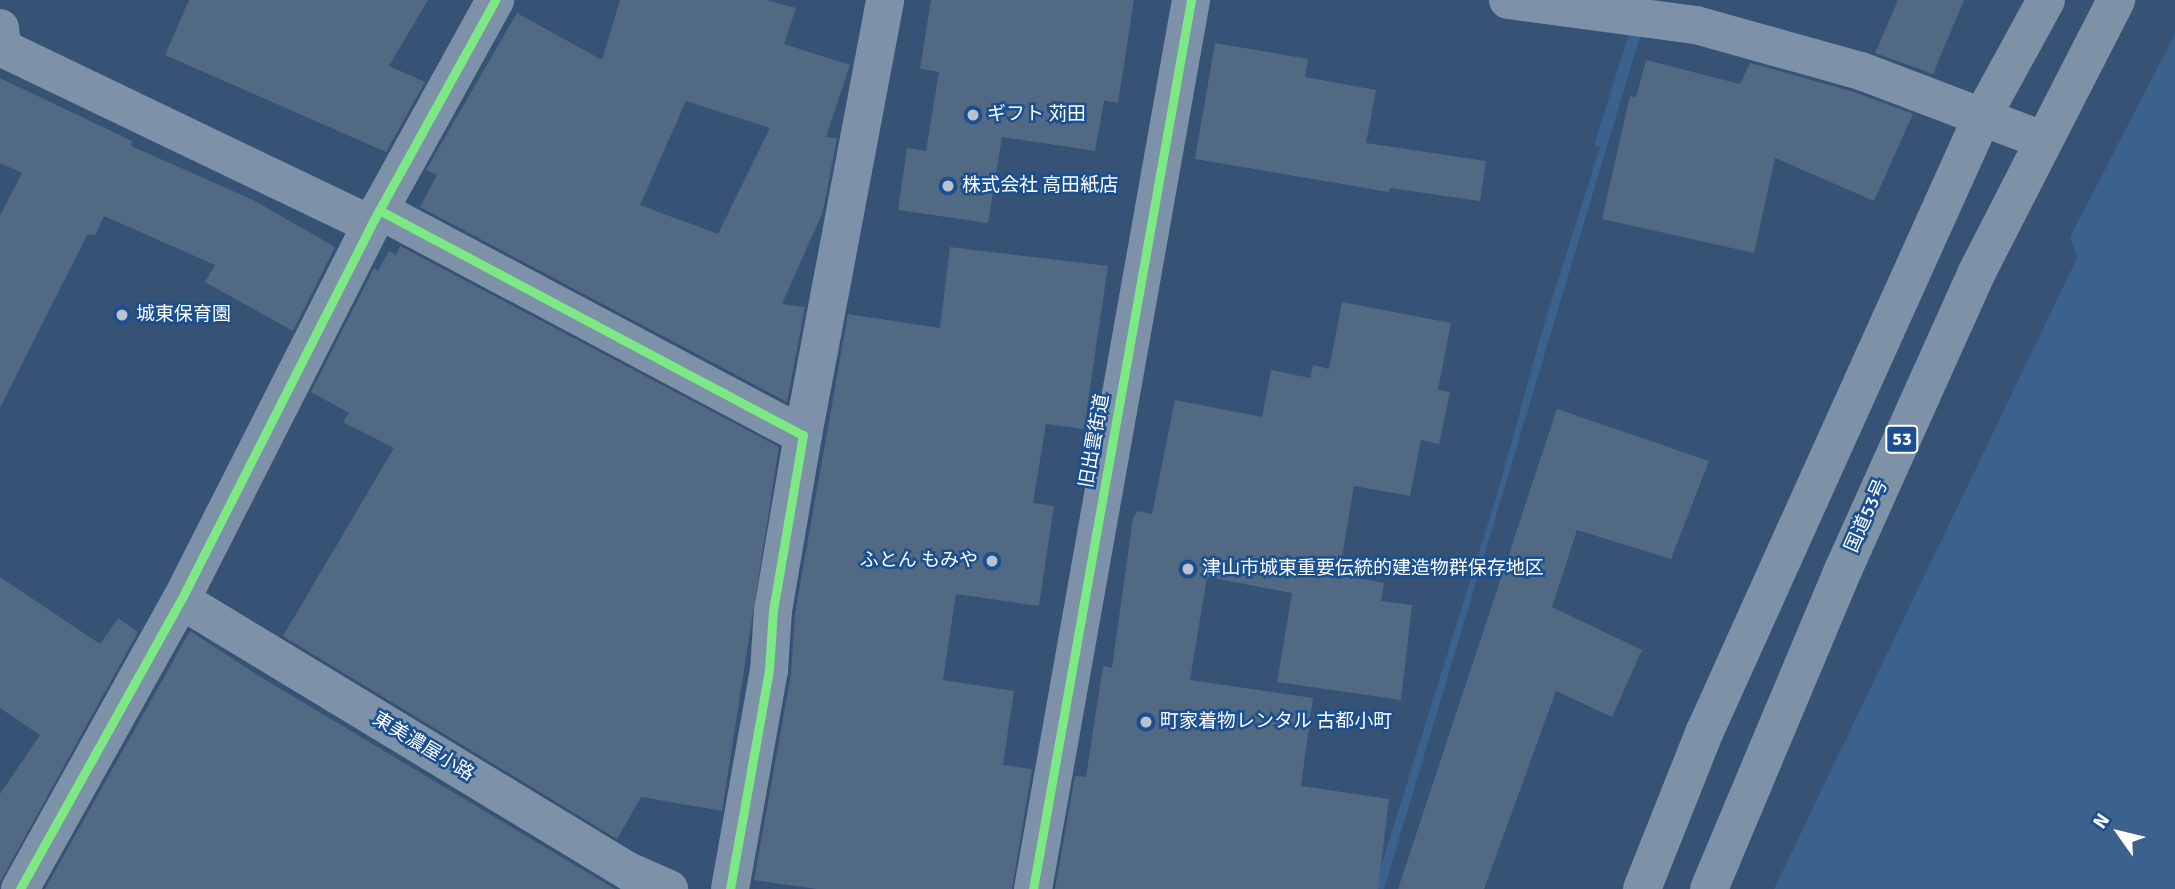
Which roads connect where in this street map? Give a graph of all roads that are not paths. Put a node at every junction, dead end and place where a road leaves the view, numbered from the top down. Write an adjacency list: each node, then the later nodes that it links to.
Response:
1 (495, 0): 10 (street)
2 (885, 0): 11 (street)
3 (1191, 0): 16 (street, 旧出雲街道)
4 (1508, 0): 8 (street)
5 (2046, 0): 8 (highway)
6 (2116, 0): 9 (highway, 国道53号 / 53)
7 (0, 28): 10 (street)
8 (1982, 117): 9 (street); 17 (highway)
9 (2043, 140): 18 (highway, 国道53号 / 53)
10 (375, 217): 11 (street); 12 (street)
11 (803, 435): 15 (street)
12 (181, 600): 13 (street); 14 (street, 東美濃屋小路)
13 (20, 889)
14 (669, 889)
15 (730, 889)
16 (1033, 889)
17 (1642, 889)
18 (1709, 889)

